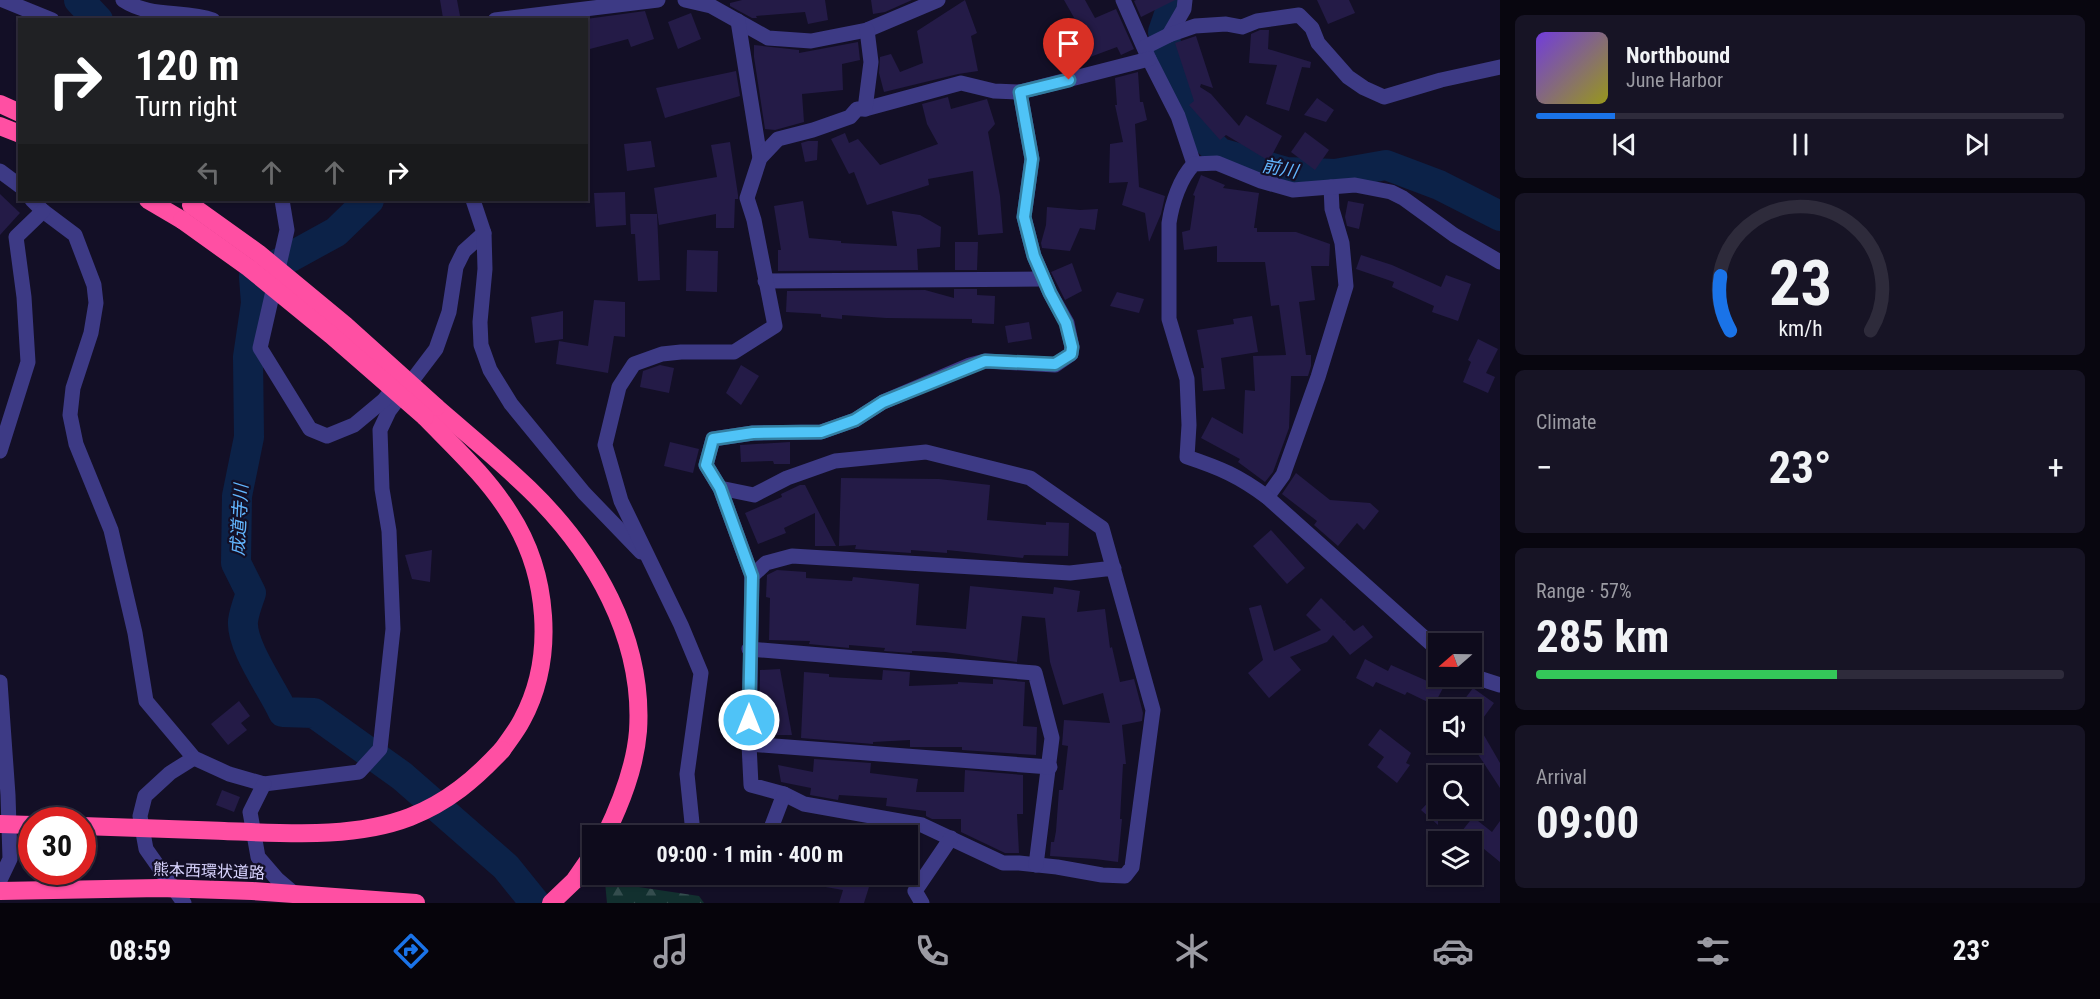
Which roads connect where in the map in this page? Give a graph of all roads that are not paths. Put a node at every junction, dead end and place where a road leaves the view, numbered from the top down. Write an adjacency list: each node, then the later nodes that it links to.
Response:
1 (3, 0): 8 (street)
2 (123, 0): 9 (street)
3 (658, 0): 10 (street)
4 (685, 0): 11 (street)
5 (938, 0): 12 (street)
6 (1123, 0): 13 (street)
7 (1185, 0): 13 (street)
8 (47, 18)
9 (198, 18)
10 (511, 18)
11 (738, 21): 12 (street); 21 (street)
12 (867, 30): 17 (street)
13 (1155, 45): 14 (street); 15 (street); 22 (street)
14 (1500, 67)
15 (1020, 92): 17 (street); 33 (street)
16 (0, 104): 18 (highway)
17 (865, 109): 21 (street)
18 (18, 112)
19 (0, 126): 20 (highway)
20 (18, 133)
21 (760, 158): 34 (street)
22 (1194, 164): 25 (street); 39 (street)
23 (0, 171): 24 (street)
24 (18, 184)
25 (1331, 187): 32 (street); 39 (street)
26 (153, 201): 30 (highway)
27 (282, 201): 35 (street)
28 (473, 201): 31 (street)
29 (37, 205): 37 (street); 49 (street)
30 (185, 208): 36 (highway, bridge)
31 (484, 233): 35 (street); 40 (street)
32 (1500, 262)
33 (1044, 279): 34 (street); 38 (street)
34 (765, 281): 40 (street)
35 (436, 349): 51 (street)
36 (431, 412): 55 (highway); 58 (highway, bridge)
37 (0, 451)
38 (720, 488): 41 (street); 42 (street)
39 (1268, 497): 43 (street)
40 (651, 562): 56 (street)
41 (1114, 568): 42 (street); 60 (street)
42 (752, 576): 44 (street)
43 (1428, 641)
44 (749, 649): 48 (street); 50 (street)
45 (1482, 679): 47 (street)
46 (0, 682): 62 (street)
47 (1500, 685)
48 (749, 744): 50 (street); 52 (street)
49 (194, 758): 51 (street); 64 (street)
50 (1050, 767): 60 (street)
51 (264, 784): 65 (street)
52 (784, 794): 57 (street); 59 (street)
53 (0, 824): 54 (highway, bridge)
54 (18, 825)
55 (610, 825)
56 (692, 825)
57 (772, 825)
58 (96, 827)
59 (951, 838): 60 (street); 68 (street)
60 (1036, 865)
61 (582, 869): 67 (highway)
62 (0, 880)
63 (0, 891): 66 (highway, 熊本西環状道路, bridge)
64 (184, 903)
65 (306, 903)
66 (416, 903)
67 (551, 903)
68 (922, 903)

